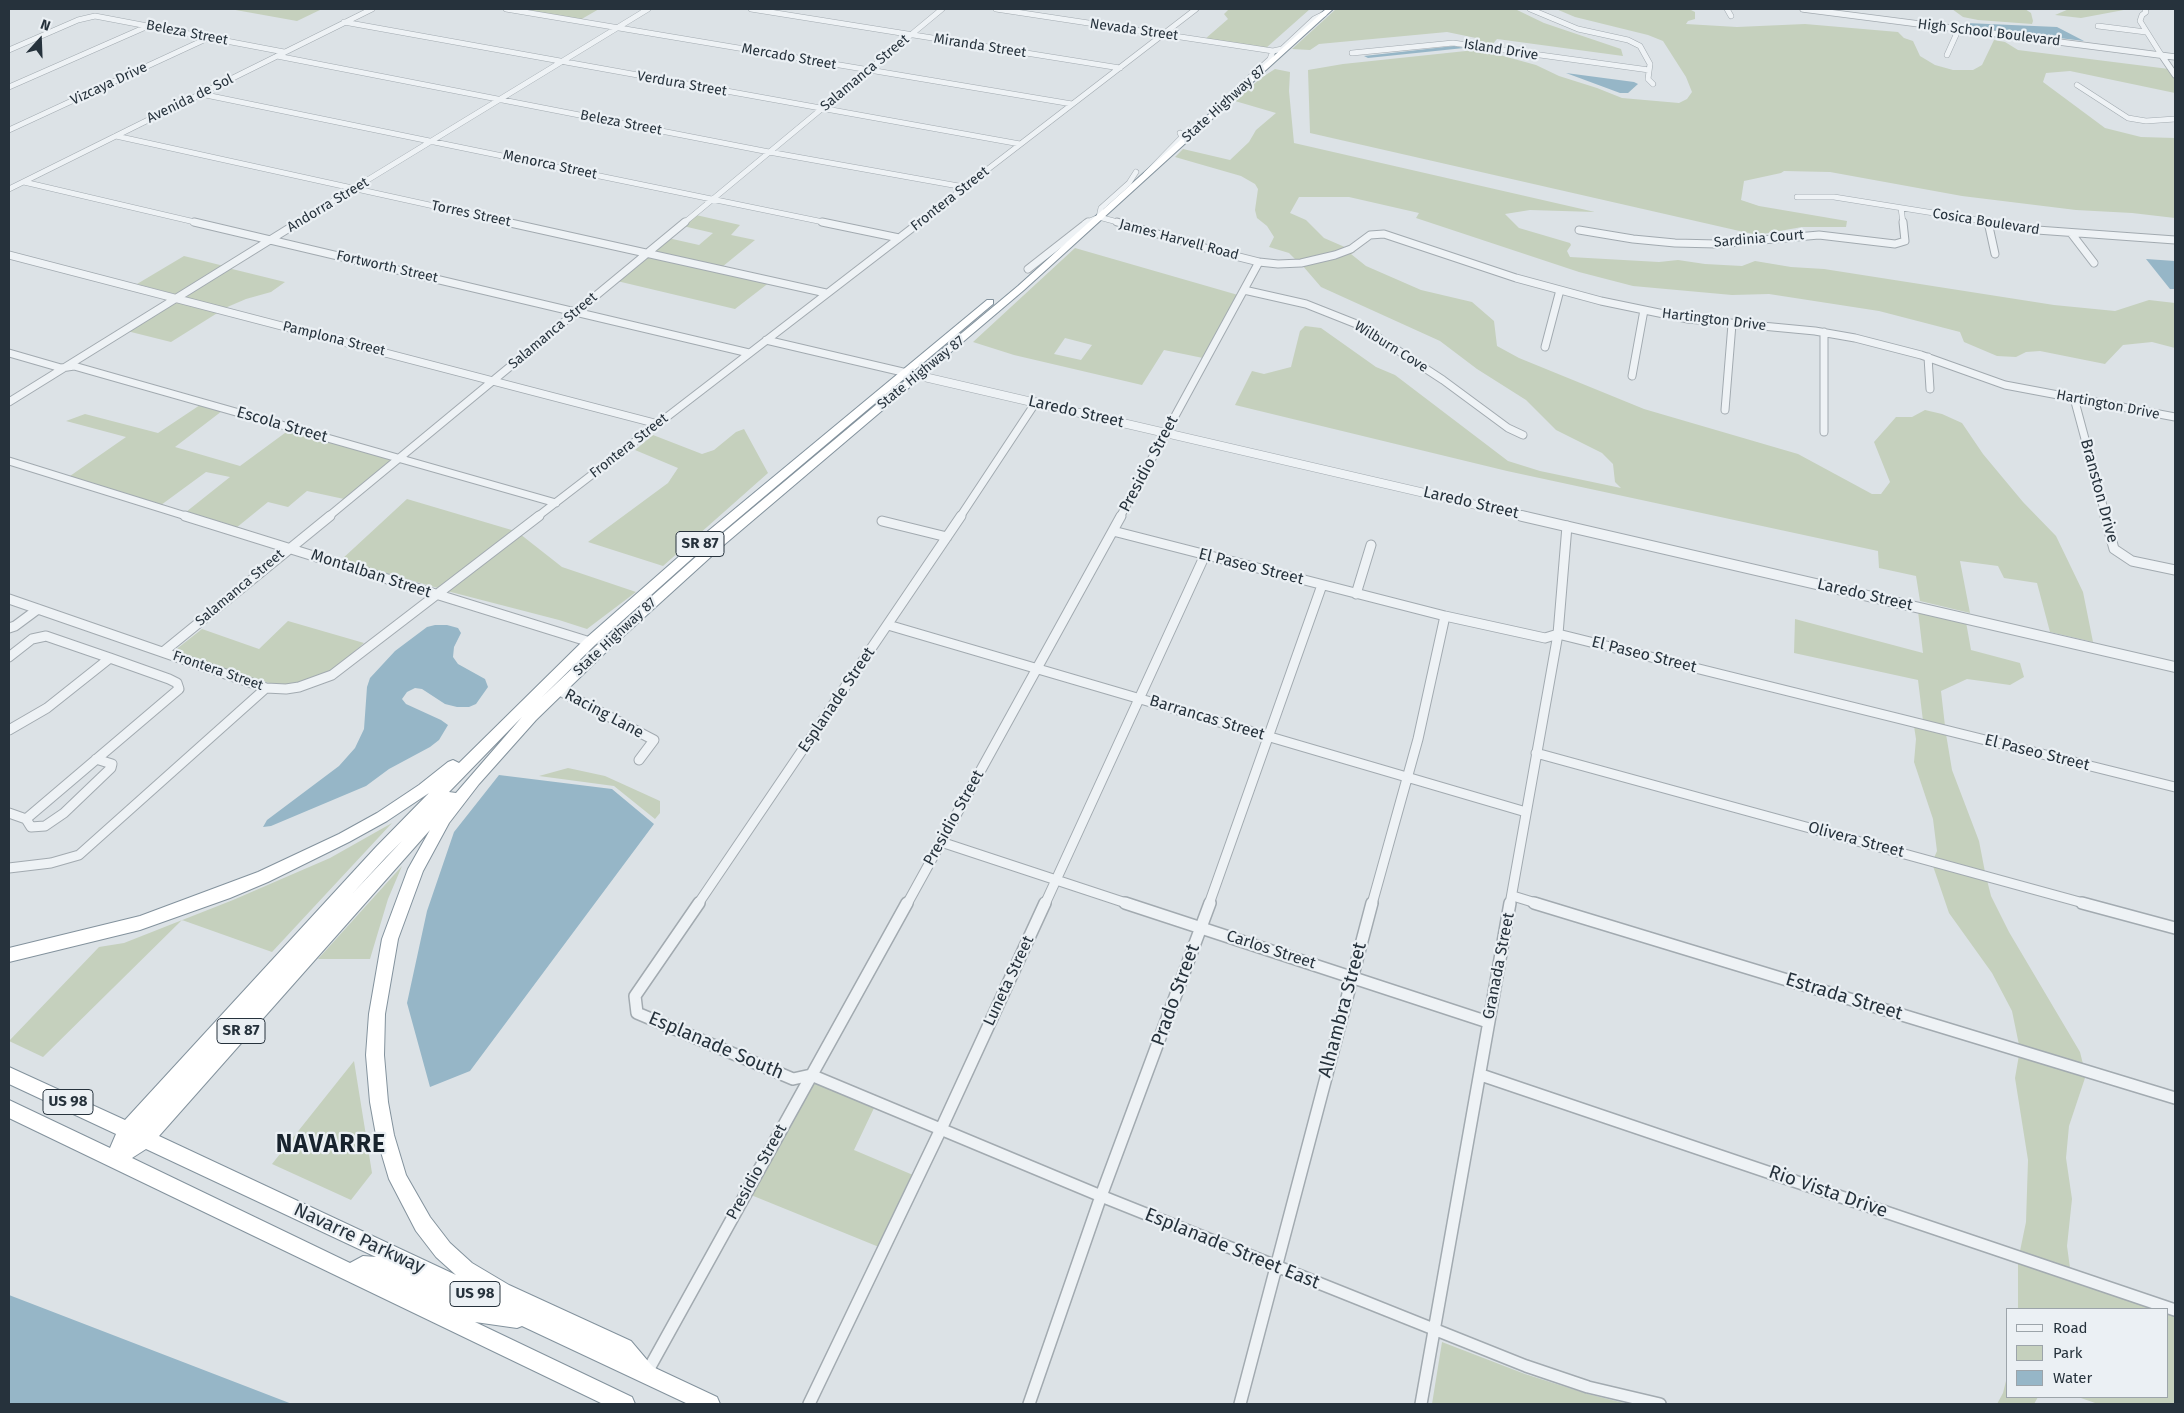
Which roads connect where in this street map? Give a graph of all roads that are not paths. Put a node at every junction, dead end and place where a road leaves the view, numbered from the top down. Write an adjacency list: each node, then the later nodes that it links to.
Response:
1 (372, 9): 14 (street, Avenida de Sol)
2 (506, 9): 17 (street, Mercado Street)
3 (648, 9): 17 (street, Andorra Street)
4 (751, 9): 21 (street, Miranda Street)
5 (942, 9): 21 (street, Salamanca Street)
6 (996, 9): 20 (street, Nevada Street)
7 (1196, 9): 20 (street, Frontera Street)
8 (1530, 9): 34 (street)
9 (1727, 9): 13 (street)
10 (1803, 9): 18 (street, High School Boulevard)
11 (2145, 9): 19 (street)
12 (1325, 10): 24 (highway, SR 87); 39 (highway, State Highway 87 / SR 87)
13 (1731, 16)
14 (344, 22): 25 (street, Avenida de Sol); 31 (street, Verdura Street)
15 (148, 26): 22 (street, Beleza Street); 23 (street, Beleza Street); 38 (street)
16 (2098, 26): 19 (street)
17 (617, 27): 31 (street, Andorra Street); 33 (street, Mercado Street)
18 (1951, 28): 27 (street); 29 (street, High School Boulevard)
19 (2146, 32): 29 (street)
20 (1164, 34): 24 (street, Nevada Street); 32 (street, Frontera Street)
21 (910, 35): 32 (street, Miranda Street); 33 (street, Salamanca Street)
22 (208, 38): 25 (street, Beleza Street); 45 (street, Vizcaya Drive)
23 (9, 50)
24 (1273, 51): 39 (street); 50 (highway, SR 87)
25 (284, 52): 28 (street, Avenida de Sol)
26 (1352, 53): 34 (street, Island Drive)
27 (1947, 55)
28 (277, 56): 40 (street, Avenida de Sol); 41 (street, Beleza Street)
29 (2162, 56): 30 (street, High School Boulevard); 35 (street)
30 (2175, 58)
31 (560, 62): 41 (street, Andorra Street); 43 (street, Verdura Street)
32 (1120, 68): 42 (street, Frontera Street)
33 (869, 70): 42 (street, Mercado Street); 43 (street, Salamanca Street)
34 (1649, 70): 36 (street)
35 (2175, 75)
36 (1653, 84)
37 (2077, 85): 44 (street)
38 (9, 87)
39 (1242, 88): 50 (highway, State Highway 87 / SR 87)
40 (201, 94): 46 (street, Avenida de Sol); 47 (street, Menorca Street)
41 (501, 99): 47 (street, Andorra Street); 49 (street, Beleza Street)
42 (1072, 104): 48 (street, Frontera Street)
43 (822, 108): 48 (street, Verdura Street); 49 (street, Salamanca Street)
44 (2175, 119)
45 (9, 130)
46 (116, 136): 51 (street, Avenida de Sol); 53 (street, Torres Street)
47 (432, 141): 53 (street, Andorra Street); 56 (street, Menorca Street)
48 (1020, 144): 52 (street, Frontera Street)
49 (770, 152): 52 (street, Beleza Street); 56 (street, Salamanca Street)
50 (1141, 174): 58 (highway, State Highway 87 / SR 87); 70 (highway, SR 87)
51 (24, 182): 54 (street, Avenida de Sol); 63 (street, Fortworth Street)
52 (964, 187): 62 (street, Frontera Street)
53 (355, 188): 63 (street, Andorra Street); 65 (street, Torres Street)
54 (9, 190)
55 (1797, 196): 57 (street, Cosica Boulevard)
56 (713, 199): 62 (street, Menorca Street); 65 (street, Salamanca Street)
57 (1901, 208): 59 (street, Cosica Boulevard); 60 (street, Sardinia Court)
58 (1099, 217): 68 (street, James Harvell Road); 70 (street); 85 (highway, State Highway 87 / SR 87)
59 (1988, 222): 61 (street, Cosica Boulevard); 66 (street)
60 (1579, 230)
61 (2070, 233): 64 (street, Cosica Boulevard); 69 (street)
62 (899, 238): 73 (street, Frontera Street)
63 (270, 240): 74 (street, Andorra Street); 76 (street, Fortworth Street)
64 (2175, 240)
65 (647, 253): 73 (street, Torres Street); 76 (street, Salamanca Street)
66 (1995, 254)
67 (9, 255): 74 (street, Pamplona Street)
68 (1259, 262): 71 (street, Presidio Street); 72 (street, Hartington Drive)
69 (2094, 263)
70 (1028, 269): 85 (highway, SR 87)
71 (1244, 290): 95 (street, Presidio Street); 97 (street, Wilburn Cove)
72 (1560, 290): 75 (street, Hartington Drive); 80 (street)
73 (826, 293): 79 (street, Frontera Street)
74 (176, 298): 84 (street, Andorra Street); 87 (street, Pamplona Street)
75 (1644, 310): 77 (street, Hartington Drive); 86 (street)
76 (575, 312): 82 (street, Fortworth Street); 87 (street, Salamanca Street)
77 (1732, 324): 78 (street, Hartington Drive); 92 (street)
78 (1824, 332): 83 (street, Hartington Drive); 96 (street)
79 (766, 340): 82 (street, Frontera Street); 85 (street, Laredo Street)
80 (1544, 347)
81 (9, 353): 84 (street, Escola Street)
82 (749, 353): 94 (street, Frontera Street)
83 (1928, 357): 88 (street); 89 (street, Hartington Drive)
84 (67, 367): 90 (street, Andorra Street); 98 (street, Escola Street)
85 (913, 374): 91 (street, Laredo Street); 119 (highway, SR 87); 126 (highway, State Highway 87 / SR 87)
86 (1632, 376)
87 (494, 380): 94 (street, Pamplona Street); 98 (street, Salamanca Street)
88 (1930, 389)
89 (2074, 398): 93 (street, Hartington Drive); 108 (street, Branston Drive)
90 (9, 402)
91 (1036, 402): 95 (street, Laredo Street); 104 (street, Esplanade Street)
92 (1725, 410)
93 (2175, 418)
94 (658, 424): 100 (street, Frontera Street)
95 (1165, 432): 102 (street, Laredo Street); 103 (street, Presidio Street)
96 (1824, 432)
97 (1523, 434)
98 (399, 458): 100 (street, Escola Street); 106 (street, Salamanca Street)
99 (9, 461): 106 (street, Montalban Street)
100 (556, 503): 111 (street, Frontera Street)
101 (882, 521): 104 (street)
102 (1567, 526): 117 (street, Granada Street); 124 (street, Laredo Street)
103 (1113, 531): 107 (street, El Paseo Street); 123 (street, Presidio Street)
104 (947, 537): 115 (street, Esplanade Street)
105 (1371, 545): 110 (street)
106 (288, 548): 111 (street, Montalban Street); 120 (street, Salamanca Street)
107 (1205, 555): 109 (street, El Paseo Street); 127 (street, Luneta Street)
108 (2175, 570)
109 (1322, 585): 110 (street, El Paseo Street); 130 (street, Prado Street)
110 (1356, 594): 114 (street, El Paseo Street)
111 (437, 596): 119 (street, Montalban Street); 125 (street, Frontera Street)
112 (9, 599): 113 (street, Frontera Street)
113 (38, 609): 116 (street); 120 (street, Frontera Street)
114 (1445, 616): 117 (street, El Paseo Street); 135 (street, Alhambra Street)
115 (888, 625): 123 (street, Barrancas Street); 149 (street, Esplanade Street)
116 (12, 627): 118 (street)
117 (1558, 634): 132 (street, Granada Street); 136 (street, El Paseo Street)
118 (9, 635)
119 (590, 642): 128 (highway, SR 87)
120 (163, 652): 125 (street, Frontera Street)
121 (9, 657): 122 (street)
122 (110, 658): 129 (street); 133 (street)
123 (1038, 667): 127 (street, Barrancas Street); 140 (street, Presidio Street)
124 (2175, 667)
125 (266, 688): 141 (street)
126 (558, 690): 131 (highway, State Highway 87 / SR 87); 134 (street, Racing Lane)
127 (1141, 698): 130 (street, Barrancas Street); 142 (street, Luneta Street)
128 (512, 718): 144 (highway, SR 87); 147 (highway)
129 (10, 728)
130 (1268, 736): 135 (street, Barrancas Street); 145 (street, Prado Street)
131 (512, 737): 150 (highway, SR 87); 167 (highway)
132 (1536, 753): 137 (street, Granada Street); 146 (street, Olivera Street)
133 (96, 759): 139 (street); 139 (street)
134 (639, 760)
135 (1406, 778): 137 (street, Barrancas Street); 148 (street, Alhambra Street)
136 (2175, 787)
137 (1526, 812): 143 (street, Granada Street)
138 (9, 813): 139 (street)
139 (26, 819)
140 (940, 842): 142 (street, Carlos Street); 153 (street, Presidio Street)
141 (9, 868)
142 (1056, 880): 145 (street, Carlos Street); 157 (street, Luneta Street)
143 (1512, 896): 151 (street, Granada Street); 155 (street, Estrada Street)
144 (316, 922): 150 (highway); 158 (highway, SR 87)
145 (1201, 927): 148 (street, Carlos Street); 161 (street, Prado Street)
146 (2175, 928)
147 (9, 955)
148 (1351, 977): 151 (street, Carlos Street); 162 (street, Alhambra Street)
149 (635, 996): 153 (street, Esplanade South)
150 (266, 1002): 159 (highway, SR 87)
151 (1488, 1022): 154 (street, Granada Street)
152 (9, 1074): 158 (highway, Navarre Parkway / US 98)
153 (811, 1075): 157 (street, Esplanade Street East); 167 (street, Presidio Street)
154 (1481, 1075): 164 (street, Rio Vista Drive); 166 (street, Granada Street)
155 (2175, 1098)
156 (9, 1109): 160 (highway, Navarre Parkway / US 98)
157 (941, 1129): 161 (street, Esplanade Street East); 170 (street, Luneta Street)
158 (128, 1130): 159 (highway, Navarre Parkway / US 98); 160 (highway, SR 87)
159 (145, 1139): 160 (highway, SR 87); 165 (highway, Navarre Parkway / US 98)
160 (112, 1160): 163 (highway, Navarre Parkway / US 98)
161 (1101, 1196): 162 (street, Esplanade Street East); 171 (street, Prado Street)
162 (1276, 1266): 166 (street, Esplanade Street East); 172 (street, Alhambra Street)
163 (351, 1273): 165 (highway); 168 (highway, Navarre Parkway / US 98)
164 (2175, 1310)
165 (530, 1320): 167 (highway, Navarre Parkway / US 98)
166 (1434, 1331): 173 (street, Granada Street); 174 (street, Esplanade Street East)
167 (646, 1374): 169 (highway, Navarre Parkway / US 98)
168 (625, 1404)
169 (710, 1404)
170 (809, 1404)
171 (1029, 1404)
172 (1240, 1404)
173 (1421, 1404)
174 (1660, 1404)

